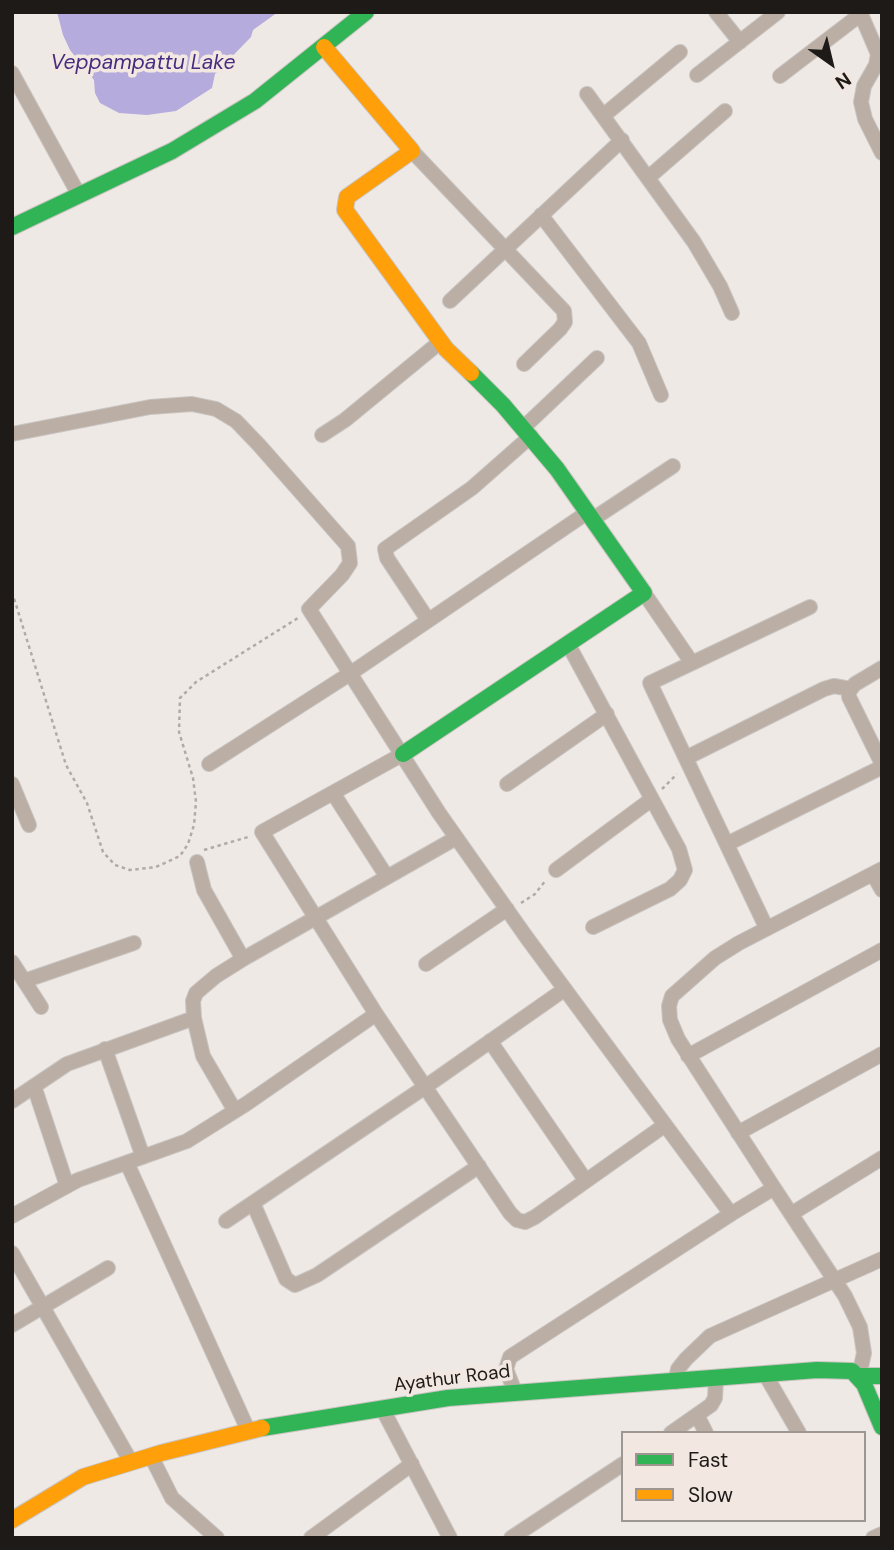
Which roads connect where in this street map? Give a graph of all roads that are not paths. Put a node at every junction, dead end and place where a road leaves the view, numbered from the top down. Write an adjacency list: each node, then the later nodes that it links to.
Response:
1 (716, 12): 5 (street)
2 (778, 12): 5 (street)
3 (860, 13): 10 (street); 16 (street)
4 (361, 14): 6 (street)
5 (740, 42): 9 (street)
6 (324, 47): 15 (street); 18 (street)
7 (680, 52): 13 (street)
8 (12, 73): 18 (street)
9 (696, 75)
10 (780, 76)
11 (587, 94): 13 (street)
12 (725, 111): 17 (street)
13 (603, 116): 14 (street)
14 (622, 140): 17 (street); 19 (street)
15 (412, 151): 21 (street); 24 (street)
16 (882, 153)
17 (649, 177): 23 (street)
18 (79, 195): 20 (street)
19 (541, 215): 21 (street); 27 (street)
20 (12, 227)
21 (505, 249): 22 (street); 26 (street)
22 (450, 301)
23 (732, 313)
24 (440, 342): 28 (street); 30 (street)
25 (597, 358): 28 (street)
26 (524, 364)
27 (661, 395)
28 (527, 432): 32 (street); 35 (street)
29 (12, 434): 39 (street)
30 (322, 435)
31 (673, 466): 32 (street)
32 (590, 515): 33 (street); 35 (street)
33 (644, 593): 36 (street); 37 (street)
34 (810, 607): 37 (street)
35 (428, 620): 39 (street)
36 (568, 643): 41 (street); 42 (street)
37 (692, 663): 43 (street)
38 (882, 668): 40 (street)
39 (351, 673): 42 (street); 44 (street)
40 (851, 689): 43 (street); 45 (street)
41 (607, 714): 47 (street); 49 (street)
42 (403, 754): 48 (street); 51 (street)
43 (688, 762): 52 (street)
44 (209, 764)
45 (882, 766): 52 (street)
46 (12, 784): 50 (street)
47 (507, 784)
48 (333, 793): 56 (street); 59 (street)
49 (653, 799): 54 (street); 60 (street)
50 (29, 825)
51 (456, 838): 56 (street); 58 (street)
52 (727, 844): 61 (street)
53 (197, 856): 64 (street)
54 (556, 870)
55 (878, 872): 57 (street); 61 (street)
56 (387, 877): 59 (street)
57 (882, 890)
58 (507, 909): 66 (street); 68 (street)
59 (316, 917): 64 (street); 70 (street)
60 (593, 927)
61 (766, 927): 75 (street)
62 (134, 943): 67 (street)
63 (882, 950): 75 (street)
64 (243, 959): 71 (street)
65 (12, 962): 67 (street)
66 (426, 964)
67 (24, 981): 69 (street)
68 (565, 989): 72 (street); 80 (street)
69 (41, 1007)
70 (376, 1014): 77 (street); 79 (street)
71 (194, 1018): 73 (street); 79 (street)
72 (490, 1041): 77 (street); 86 (street)
73 (105, 1049): 76 (street); 82 (street)
74 (882, 1054): 81 (street)
75 (688, 1056): 81 (street)
76 (34, 1086): 78 (street); 87 (street)
77 (425, 1087): 85 (street); 89 (street)
78 (12, 1101)
79 (235, 1111): 82 (street)
80 (665, 1125): 86 (street); 90 (street)
81 (738, 1133): 88 (street)
82 (143, 1157): 84 (street)
83 (882, 1158): 91 (street)
84 (127, 1163): 87 (street); 109 (street)
85 (479, 1166): 86 (street); 89 (street)
86 (586, 1181)
87 (67, 1186): 92 (street)
88 (774, 1188): 90 (street); 91 (street)
89 (253, 1203): 93 (street)
90 (731, 1214): 105 (street)
91 (791, 1214): 97 (street)
92 (12, 1216)
93 (226, 1221)
94 (12, 1253): 98 (street)
95 (882, 1259): 97 (street)
96 (108, 1268): 98 (street)
97 (835, 1280): 101 (street); 104 (street)
98 (43, 1307): 99 (street); 114 (street)
99 (12, 1325)
100 (765, 1374): 101 (street, Ayathur Road); 103 (street, Ayathur Road); 112 (street)
101 (859, 1376): 102 (street, Ayathur Road); 108 (street)
102 (882, 1376)
103 (716, 1379): 104 (street, Ayathur Road); 107 (street)
104 (675, 1382): 105 (street, Ayathur Road)
105 (515, 1392): 106 (street, Ayathur Road)
106 (382, 1408): 109 (street, Ayathur Road); 115 (street)
107 (697, 1415): 110 (street); 111 (street)
108 (882, 1427)
109 (248, 1430): 113 (street, Ayathur Road)
110 (674, 1431)
111 (705, 1431)
112 (798, 1431)
113 (151, 1456): 114 (street, Ayathur Road); 119 (street)
114 (131, 1462): 117 (street, Ayathur Road)
115 (412, 1464): 120 (street); 121 (street)
116 (621, 1465): 122 (street)
117 (12, 1520)
118 (882, 1534): 123 (street)
119 (217, 1538)
120 (311, 1538)
121 (450, 1538)
122 (511, 1538)
123 (873, 1538)

